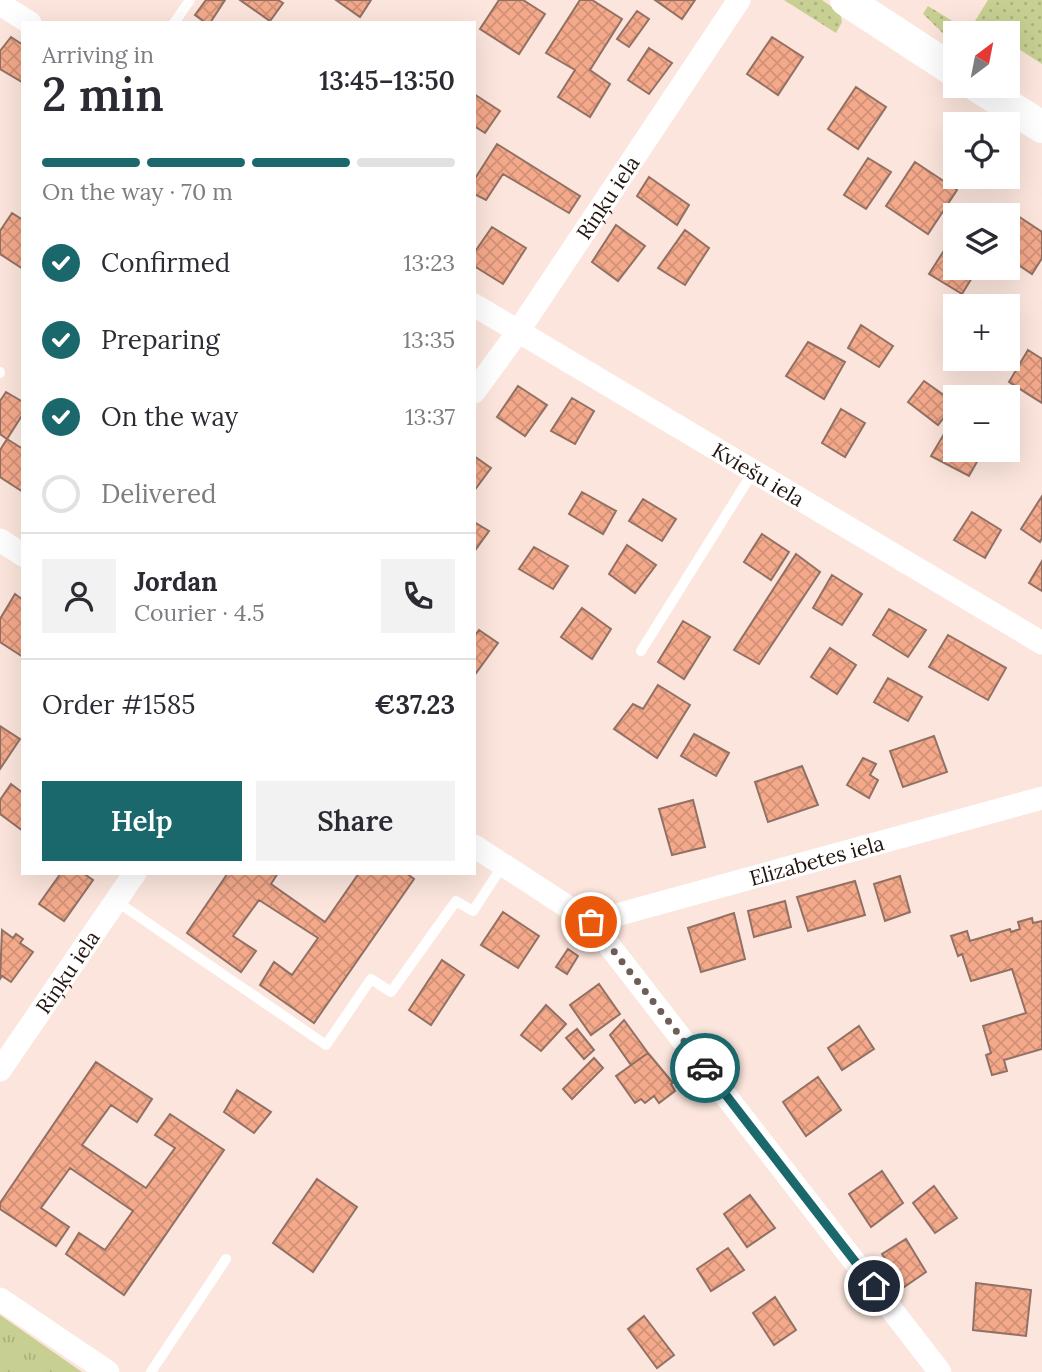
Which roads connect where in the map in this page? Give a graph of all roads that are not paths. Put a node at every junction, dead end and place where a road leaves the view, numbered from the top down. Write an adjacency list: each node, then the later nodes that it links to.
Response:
1 (190, 0): 6 (lane)
2 (738, 0): 11 (street, Riņķu iela)
3 (846, 0): 7 (street)
4 (0, 4): 5 (street)
5 (27, 21)
6 (175, 21)
7 (943, 63)
8 (996, 98): 9 (street)
9 (1042, 127)
10 (476, 306): 11 (street, Kviešu iela)
11 (517, 332): 12 (street, Riņķu iela); 13 (street, Kviešu iela)
12 (476, 389)
13 (753, 472): 16 (street, Kviešu iela); 17 (lane)
14 (0, 540): 15 (street)
15 (21, 554)
16 (1042, 643)
17 (641, 651)
18 (1042, 797): 23 (street, Elizabetes iela)
19 (476, 847): 20 (street)
20 (503, 865): 22 (lane); 23 (street)
21 (134, 875): 22 (street, Riņķu iela)
22 (116, 901): 24 (street, Riņķu iela)
23 (591, 922): 29 (street)
24 (0, 1070)
25 (226, 1259): 28 (lane)
26 (0, 1299): 27 (street)
27 (108, 1372)
28 (150, 1372)
29 (940, 1372)

